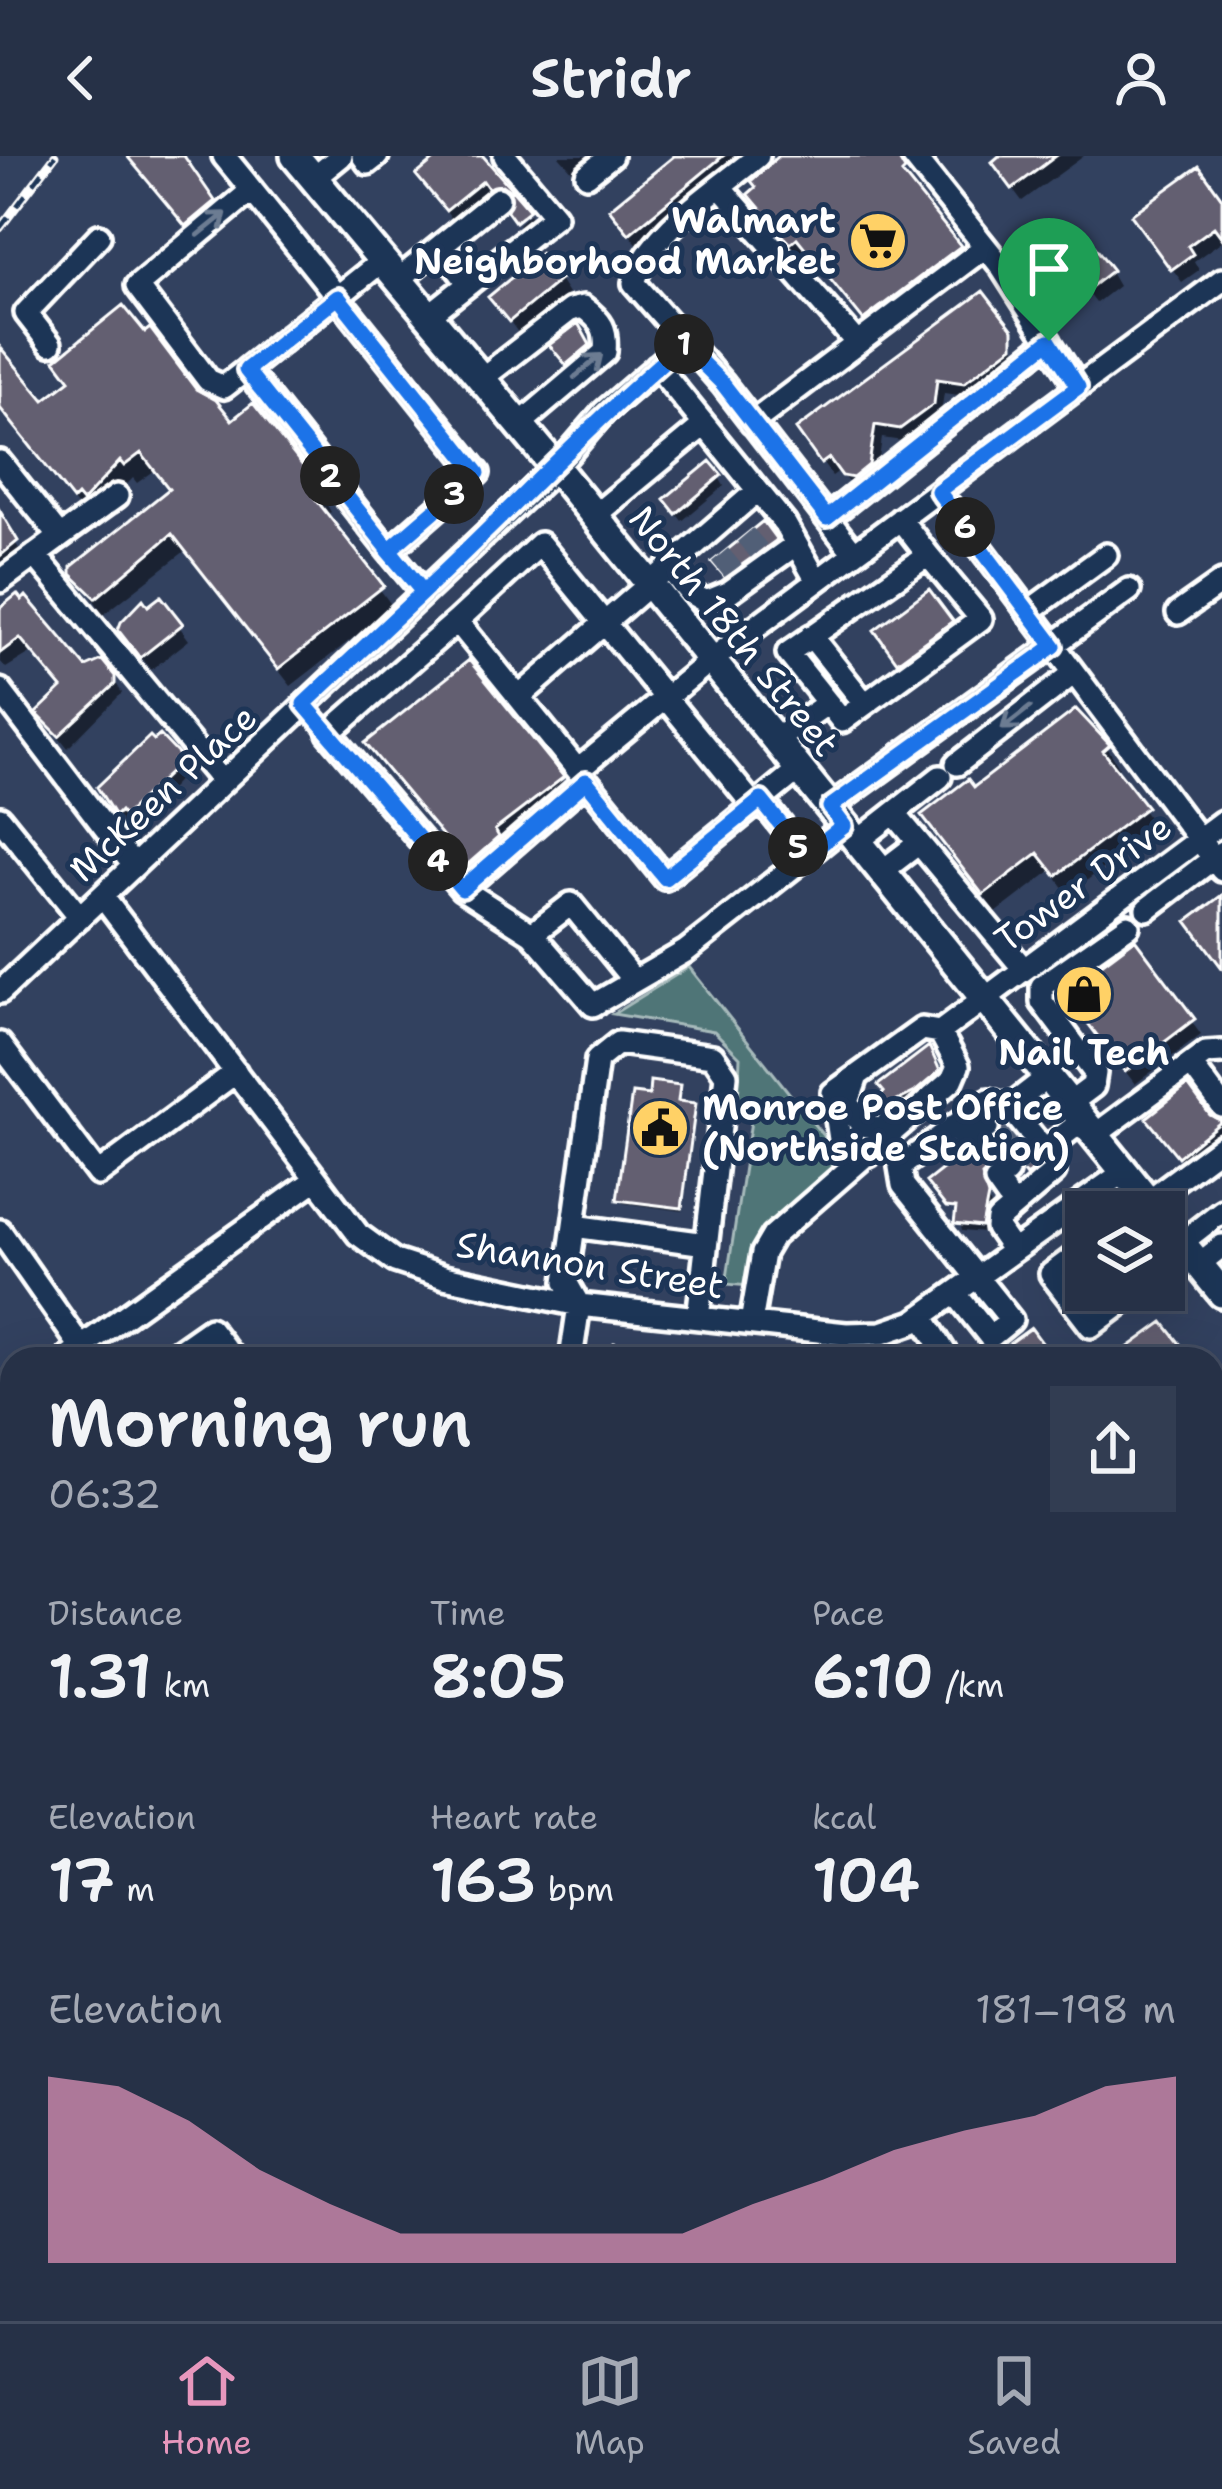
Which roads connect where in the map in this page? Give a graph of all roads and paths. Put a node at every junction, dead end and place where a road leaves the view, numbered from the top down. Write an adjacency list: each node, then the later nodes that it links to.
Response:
1 (224, 156): 14 (street)
2 (295, 156): 11 (main road, North 18th Street)
3 (341, 156): 11 (street)
4 (363, 156): 5 (street)
5 (377, 156)
6 (505, 156): 12 (street)
7 (611, 156): 10 (street)
8 (758, 156): 13 (street)
9 (913, 156): 17 (street)
10 (587, 176)
11 (314, 178): 18 (main road, North 18th Street)
12 (511, 188): 16 (street); 20 (street)
13 (721, 188): 24 (street); 26 (street)
14 (252, 190): 21 (street); 28 (street, one-way to 14)
15 (99, 236): 25 (street)
16 (441, 247): 18 (street); 20 (street)
17 (985, 247): 23 (street); 24 (street)
18 (390, 270): 21 (street); 22 (main road, North 18th Street)
19 (1222, 280): 30 (street)
20 (469, 284): 22 (street)
21 (338, 297): 28 (street); 46 (street)
22 (428, 316): 29 (main road, North 18th Street)
23 (1049, 341): 30 (street); 41 (street)
24 (857, 343): 31 (street)
25 (50, 344)
26 (683, 344): 27 (street, McKeen Place); 31 (street)
27 (657, 366): 33 (street); 35 (street, McKeen Place)
28 (246, 370): 46 (street)
29 (481, 379): 32 (main road, North 18th Street); 32 (street, one-way to 29)
30 (1078, 387): 37 (street)
31 (752, 423): 41 (street)
32 (519, 425): 35 (main road, North 18th Street)
33 (704, 425): 36 (street); 39 (street)
34 (0, 462): 44 (street)
35 (556, 468): 39 (main road, North 18th Street); 56 (street, McKeen Place)
36 (757, 491): 40 (street); 45 (street)
37 (938, 491): 42 (street); 57 (street)
38 (117, 496): 44 (street)
39 (594, 516): 51 (main road, North 18th Street)
40 (729, 517): 43 (street); 51 (street)
41 (827, 518): 47 (street)
42 (900, 519): 47 (street); 49 (street)
43 (745, 536)
44 (60, 537): 48 (street)
45 (795, 545): 51 (street); 53 (street)
46 (388, 551): 56 (street)
47 (854, 553): 53 (street)
48 (35, 555): 52 (street); 76 (street)
49 (928, 555): 59 (street); 62 (street)
50 (1106, 555): 57 (street)
51 (661, 578): 61 (street); 64 (main road, North 18th Street)
52 (0, 580)
53 (817, 581): 64 (street)
54 (1222, 582): 58 (street)
55 (1129, 590): 63 (street)
56 (423, 592): 70 (street, McKeen Place)
57 (1022, 603): 59 (street); 63 (street)
58 (1178, 613)
59 (981, 619): 71 (street)
60 (457, 621): 61 (street); 67 (street); 72 (street)
61 (604, 622): 67 (street); 68 (street)
62 (811, 636): 69 (street); 71 (street)
63 (1054, 646): 65 (street); 81 (street)
64 (711, 659): 68 (street); 73 (main road, North 18th Street)
65 (1075, 673): 78 (street, one-way to 78); 82 (street)
66 (0, 690): 86 (street)
67 (519, 697): 75 (street)
68 (664, 697): 75 (street); 77 (street)
69 (828, 703): 71 (street); 73 (street)
70 (304, 704): 72 (street); 76 (street, McKeen Place)
71 (865, 704)
72 (329, 733): 88 (street)
73 (775, 740): 74 (main road, North 18th Street)
74 (799, 769): 77 (street); 81 (main road, North 18th Street)
75 (582, 776): 77 (street); 88 (street)
76 (222, 781): 86 (street, McKeen Place)
77 (758, 803): 84 (street)
78 (894, 813): 81 (street); 83 (street)
79 (0, 818): 91 (street)
80 (1222, 822): 82 (street, Tower Drive)
81 (844, 825): 84 (street); 87 (main road, North 18th Street)
82 (1198, 839): 85 (street); 94 (street, Tower Drive)
83 (919, 843): 87 (street); 94 (street)
84 (806, 856): 95 (street)
85 (1219, 860): 90 (street)
86 (134, 866): 89 (street, McKeen Place)
87 (881, 872): 98 (main road, North 18th Street)
88 (462, 889): 93 (street)
89 (102, 896): 91 (street, McKeen Place); 105 (street, Shannon Street)
90 (1147, 909)
91 (80, 917): 97 (street, McKeen Place)
92 (1128, 926): 96 (street)
93 (532, 934): 95 (street); 95 (street)
94 (1025, 967): 96 (street); 98 (street, Tower Drive)
95 (634, 981)
96 (1042, 986): 109 (street)
97 (0, 992)
98 (983, 998): 99 (street, Tower Drive); 107 (main road, North 18th Street)
99 (940, 1032): 104 (street); 106 (street, Tower Drive)
100 (0, 1044): 105 (street)
101 (1222, 1052): 102 (street)
102 (1192, 1066): 103 (street); 108 (street); 109 (street)
103 (1222, 1069)
104 (956, 1070): 106 (street); 112 (street)
105 (236, 1072): 115 (street, Shannon Street)
106 (856, 1078): 112 (street)
107 (1046, 1078): 109 (main road, North 18th Street); 110 (street)
108 (1222, 1106)
109 (1091, 1120): 110 (street); 114 (main road, North 18th Street)
110 (1019, 1129): 117 (street); 130 (street)
111 (1222, 1146): 118 (street)
112 (869, 1155): 139 (street)
113 (1007, 1172): 117 (street)
114 (1124, 1172): 116 (main road, North 18th Street); 122 (street, Shannon Street)
115 (316, 1179): 134 (street, Shannon Street); 141 (street)
116 (1138, 1191)
117 (1018, 1201): 122 (street); 128 (street)
118 (1185, 1202)
119 (1222, 1211): 120 (street)
120 (1185, 1223)
121 (574, 1226): 125 (street); 125 (street); 134 (street)
122 (1047, 1227): 128 (street, Shannon Street)
123 (0, 1231): 140 (street)
124 (1185, 1235): 126 (street)
125 (706, 1244): 138 (street)
126 (1222, 1246)
127 (1185, 1250): 132 (main road, North 18th Street)
128 (1013, 1251): 130 (street, Shannon Street)
129 (1065, 1263): 131 (street)
130 (977, 1277): 133 (street, Shannon Street); 133 (street)
131 (1065, 1292)
132 (1222, 1293)
133 (956, 1294): 137 (street, Shannon Street)
134 (579, 1305): 138 (street, Shannon Street); 144 (street)
135 (1079, 1311): 136 (street)
136 (1111, 1311)
137 (922, 1316): 139 (street, Shannon Street); 145 (street)
138 (698, 1318): 139 (street, Shannon Street)
139 (751, 1323)
140 (70, 1347)
141 (82, 1347)
142 (184, 1347): 143 (street)
143 (224, 1347)
144 (573, 1347)
145 (941, 1347)

